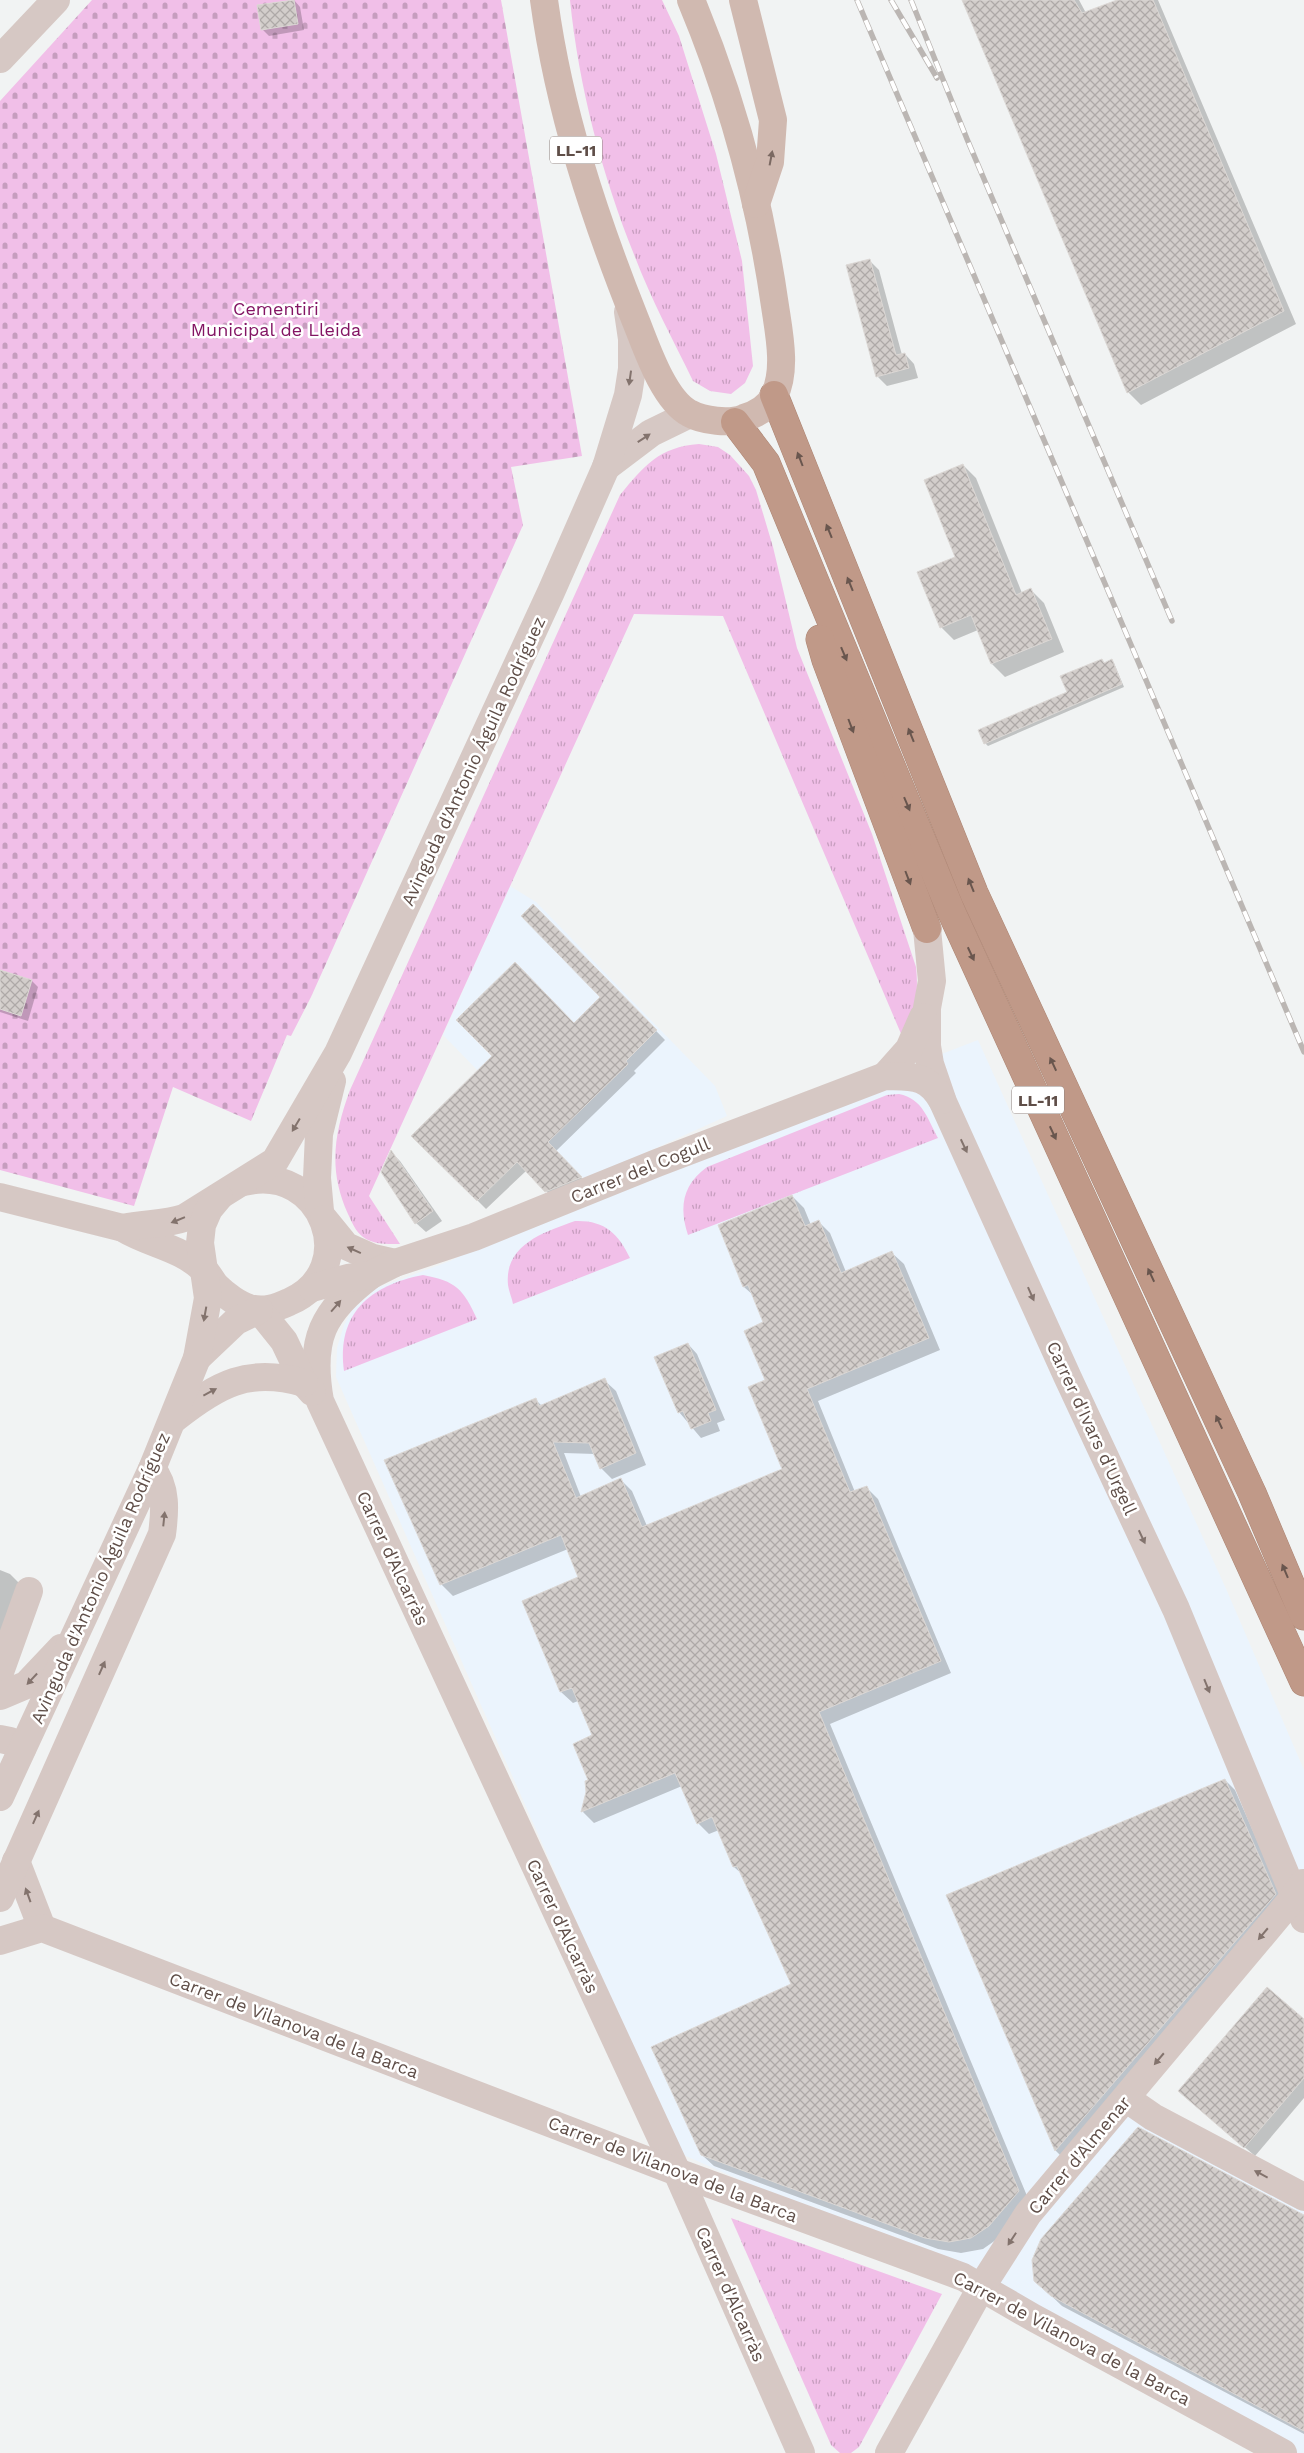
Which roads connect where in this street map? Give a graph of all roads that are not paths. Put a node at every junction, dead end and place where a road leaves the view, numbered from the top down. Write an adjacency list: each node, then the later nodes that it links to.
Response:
1 (56, 0): 5 (street)
2 (544, 0): 7 (main road, LL-11)
3 (691, 0): 6 (main road)
4 (743, 0): 6 (main road, one-way to 4)
5 (0, 59)
6 (756, 204): 8 (main road)
7 (626, 295): 9 (main road, LL-11); 11 (street, Avinguda d'Antonio Águila Rodríguez, one-way to 11)
8 (774, 395): 10 (main road); 32 (highway, LL-11, one-way to 8)
9 (690, 414): 10 (main road); 11 (street, Avinguda d'Antonio Águila Rodríguez, one-way to 9)
10 (735, 422): 12 (highway, LL-11)
11 (606, 467): 15 (street, Avinguda d'Antonio Águila Rodríguez)
12 (785, 512): 13 (highway, one-way to 13); 35 (highway, LL-11, one-way to 35)
13 (927, 929): 14 (street, Carrer d'Ivars d'Urgell)
14 (927, 1008): 16 (street); 17 (street, Carrer d'Ivars d'Urgell)
15 (338, 1053): 18 (street, Avinguda d'Antonio Águila Rodríguez, one-way to 18); 20 (street, Avinguda d'Antonio Águila Rodríguez)
16 (885, 1076): 17 (street); 22 (street, Carrer del Cogull)
17 (943, 1102): 41 (street, Carrer d'Ivars d'Urgell, one-way to 41)
18 (230, 1190): 20 (street); 21 (street, one-way to 21); 23 (street, Avinguda d'Antonio Águila Rodríguez)
19 (0, 1197): 21 (street)
20 (322, 1215): 22 (street, one-way to 20); 25 (street, Avinguda d'Antonio Águila Rodríguez)
21 (123, 1228): 23 (street)
22 (395, 1263): 24 (street, Carrer del Cogull)
23 (204, 1270): 26 (street); 27 (street, Avinguda d'Antonio Águila Rodríguez, one-way to 27)
24 (371, 1275): 25 (street, Carrer del Cogull); 28 (street, Carrer d'Alcarràs, one-way to 24)
25 (312, 1288): 26 (street, Avinguda d'Antonio Águila Rodríguez); 28 (street, Carrer d'Alcarràs)
26 (259, 1310): 27 (street, Avinguda d'Antonio Águila Rodríguez); 28 (street, Carrer d'Alcarràs)
27 (198, 1358): 29 (street, Avinguda d'Antonio Águila Rodríguez)
28 (314, 1390): 29 (street, one-way to 28); 45 (street, Carrer d'Alcarràs)
29 (171, 1421): 30 (street, Avinguda d'Antonio Águila Rodríguez)
30 (152, 1469): 33 (street, Avinguda d'Antonio Águila Rodríguez); 39 (street, one-way to 30)
31 (30, 1591): 34 (street)
32 (1304, 1616)
33 (77, 1630): 36 (street, one-way to 36); 37 (street, Avinguda d'Antonio Águila Rodríguez)
34 (0, 1672)
35 (1304, 1682)
36 (0, 1696)
37 (11, 1744): 38 (street, Avinguda d'Antonio Águila Rodríguez)
38 (0, 1797)
39 (16, 1862): 40 (street); 42 (street, one-way to 39)
40 (0, 1898)
41 (1301, 1899): 44 (street, Carrer d'Almenar, one-way to 44)
42 (42, 1928): 43 (street); 45 (street, Carrer de Vilanova de la Barca)
43 (0, 1941)
44 (1127, 2098): 46 (street, one-way to 44); 47 (street, Carrer d'Almenar, one-way to 47)
45 (677, 2172): 47 (street, Carrer de Vilanova de la Barca); 48 (street, Carrer d'Alcarràs)
46 (1304, 2197)
47 (982, 2286): 49 (street, Carrer d'Almenar); 50 (street, Carrer de Vilanova de la Barca)
48 (801, 2453)
49 (890, 2453)
50 (1284, 2453)

